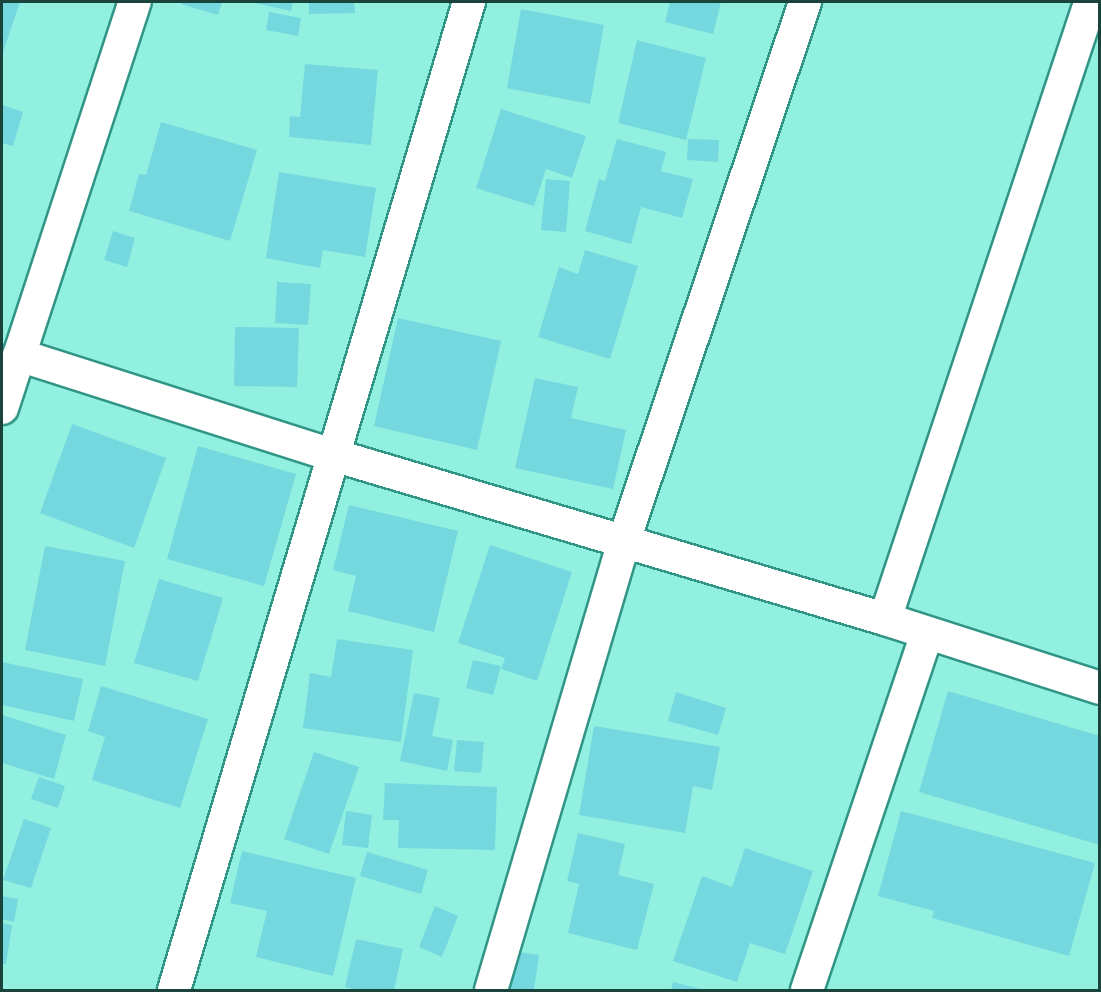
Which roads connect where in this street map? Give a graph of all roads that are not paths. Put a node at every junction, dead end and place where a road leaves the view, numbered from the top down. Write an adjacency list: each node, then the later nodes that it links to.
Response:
1 (135, 2): 5 (street)
2 (469, 2): 7 (street)
3 (805, 2): 8 (street)
4 (1088, 5): 9 (street)
5 (20, 355): 6 (street); 7 (street)
6 (2, 408)
7 (333, 455): 8 (street); 12 (street)
8 (624, 541): 9 (street); 13 (street)
9 (885, 619): 10 (street)
10 (927, 634): 11 (street); 14 (street)
11 (1100, 688)
12 (174, 990)
13 (491, 990)
14 (807, 990)

